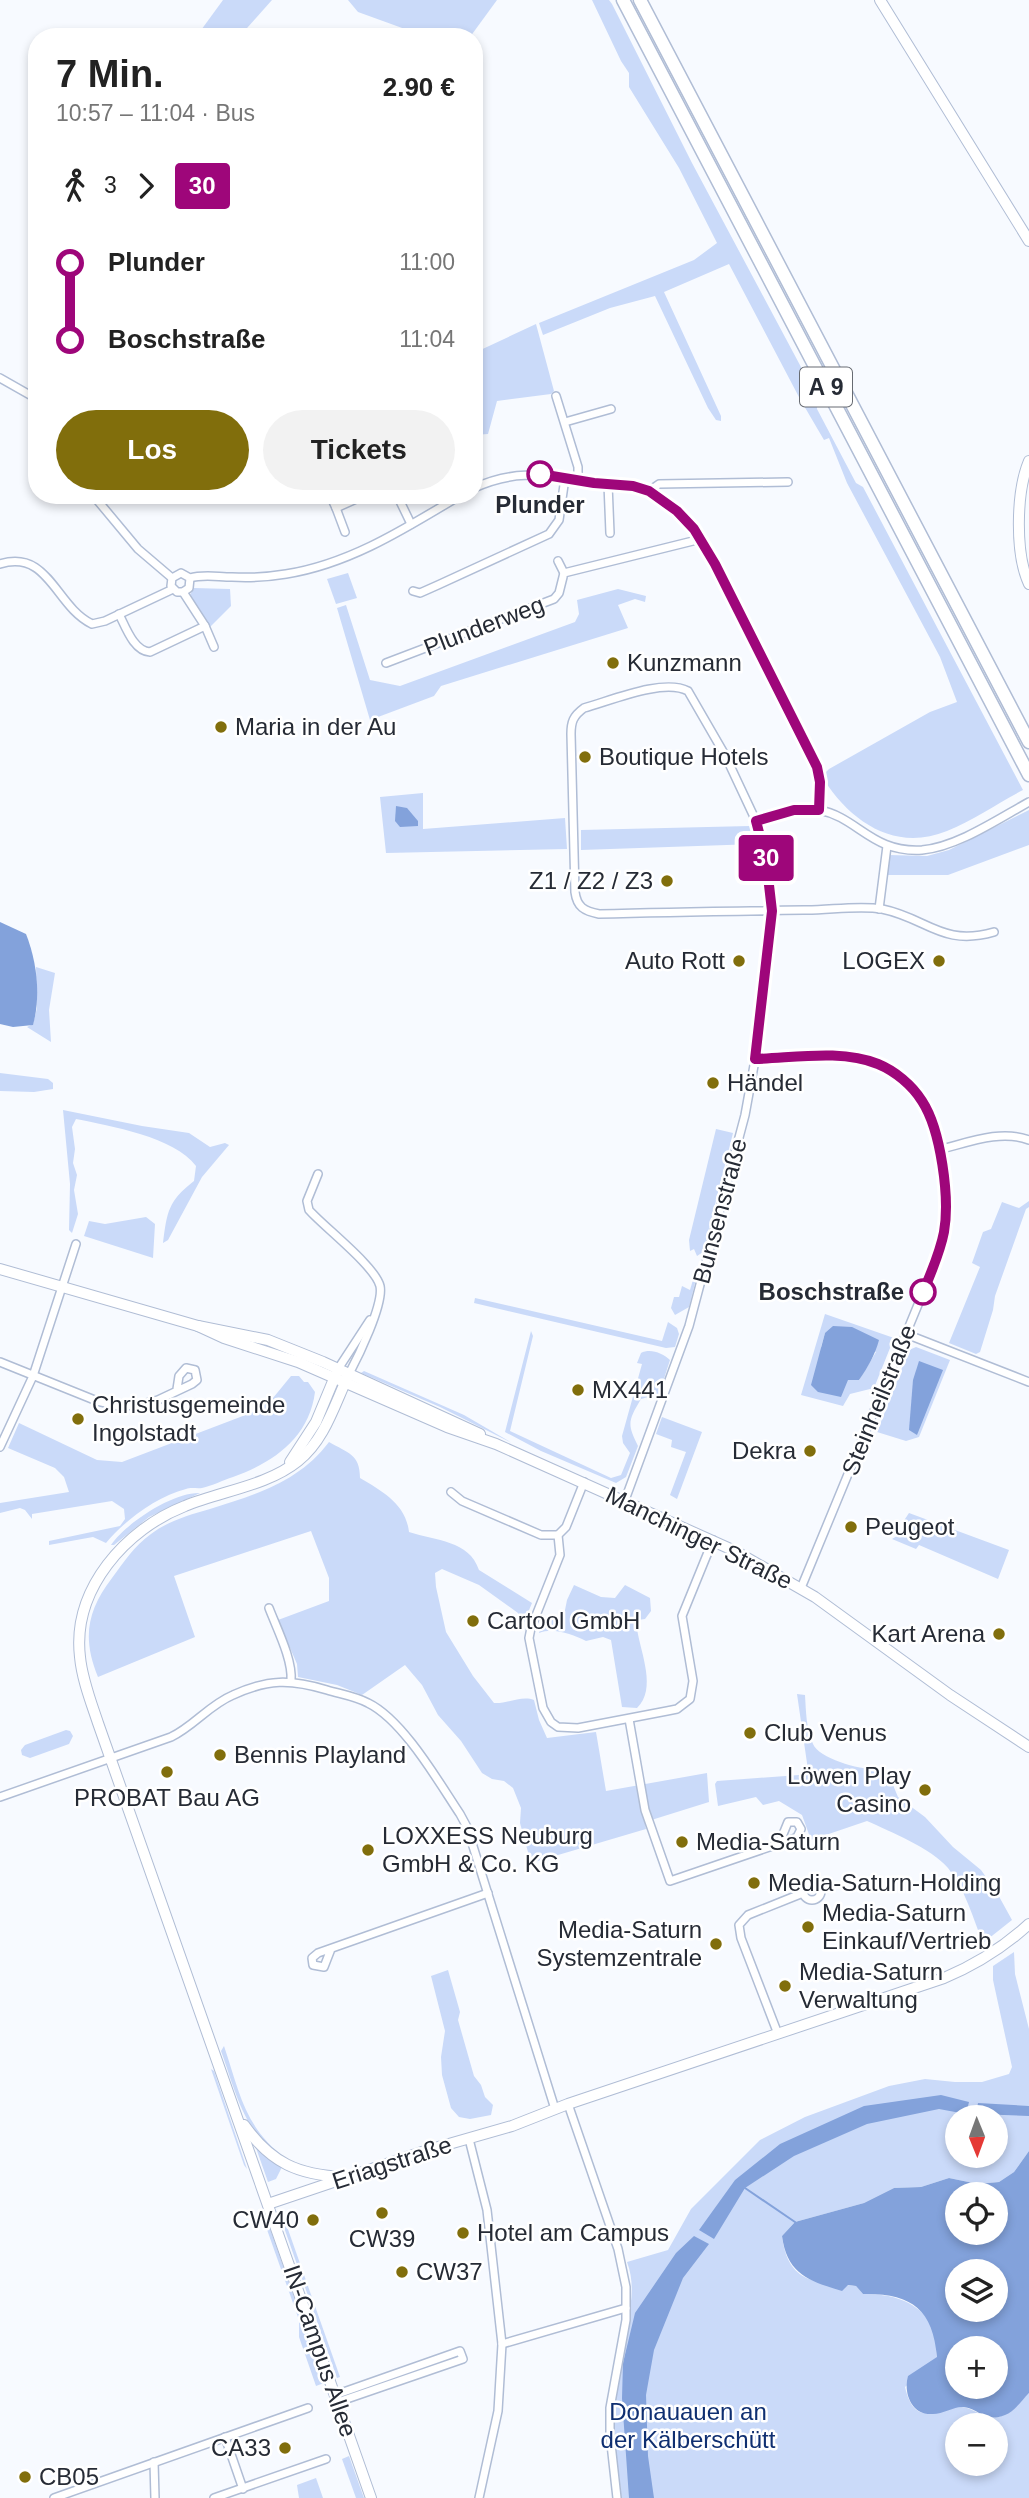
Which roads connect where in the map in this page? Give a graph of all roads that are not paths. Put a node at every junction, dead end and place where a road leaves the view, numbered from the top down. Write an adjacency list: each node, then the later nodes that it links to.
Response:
1 (623, 0): 41 (highway, A 9)
2 (640, 0): 40 (highway, A 9)
3 (880, 0): 4 (street)
4 (1029, 241)
5 (0, 379): 6 (street)
6 (28, 394)
7 (556, 396): 9 (street)
8 (611, 409): 9 (street)
9 (565, 422): 12 (street)
10 (1029, 461): 32 (street)
11 (565, 478): 12 (street); 14 (street); 35 (street)
12 (578, 480): 15 (street)
13 (788, 482): 16 (street)
14 (483, 484)
15 (608, 484): 16 (street); 25 (street)
16 (649, 491): 26 (street)
17 (100, 504): 30 (street)
18 (334, 504): 22 (street)
19 (345, 504): 22 (street)
20 (401, 504): 23 (street)
21 (445, 504): 23 (street)
22 (336, 508): 24 (street)
23 (411, 524): 31 (street)
24 (345, 532)
25 (611, 533)
26 (701, 539): 29 (street, Plunderweg); 43 (street)
27 (558, 561): 29 (street, Plunderweg)
28 (0, 564): 36 (street)
29 (564, 573): 39 (street, Plunderweg)
30 (172, 578): 31 (street); 33 (street)
31 (190, 578): 34 (street)
32 (1029, 584)
33 (173, 589): 34 (street); 36 (street)
34 (183, 592): 37 (street)
35 (413, 592)
36 (118, 614): 37 (street)
37 (205, 626): 38 (street)
38 (214, 647)
39 (386, 663)
40 (1029, 742)
41 (1029, 775)
42 (1026, 804): 45 (street)
43 (819, 810): 44 (street); 45 (street)
44 (756, 821): 47 (street, Bunsenstraße); 47 (street, Bunsenstraße)
45 (887, 846): 46 (street)
46 (879, 909): 47 (street); 48 (street)
47 (772, 911): 49 (street, Bunsenstraße)
48 (994, 932)
49 (755, 1059): 51 (street, Steinheilstraße); 68 (street, Bunsenstraße)
50 (1029, 1140): 51 (street)
51 (938, 1150): 57 (street, Steinheilstraße)
52 (318, 1174): 56 (street)
53 (76, 1244): 55 (street)
54 (0, 1269): 55 (street)
55 (63, 1288): 59 (street); 60 (street)
56 (374, 1314): 59 (street); 61 (street)
57 (906, 1334): 62 (street); 71 (street, Steinheilstraße)
58 (0, 1363): 60 (street)
59 (336, 1373): 61 (street); 65 (street)
60 (33, 1376): 63 (street); 64 (street)
61 (347, 1379): 65 (street); 66 (street, Manchinger Straße)
62 (1029, 1382)
63 (177, 1389)
64 (0, 1447)
65 (285, 1468): 76 (street)
66 (584, 1482): 68 (street, Manchinger Straße); 69 (street)
67 (451, 1492): 69 (street)
68 (625, 1500): 70 (street, Manchinger Straße)
69 (558, 1535): 74 (street)
70 (713, 1539): 71 (street, Manchinger Straße); 74 (street)
71 (801, 1588): 75 (street, Manchinger Straße)
72 (270, 1608): 73 (street)
73 (291, 1681): 76 (street); 79 (street)
74 (629, 1719): 78 (street)
75 (1029, 1748)
76 (111, 1759): 77 (street); 86 (street)
77 (0, 1797)
78 (779, 1843)
79 (488, 1893): 82 (street); 85 (street)
80 (803, 1893): 83 (street)
81 (1029, 1924): 83 (street, Eriagstraße)
82 (331, 1949)
83 (778, 2034): 84 (street, Eriagstraße)
84 (568, 2104): 85 (street, Eriagstraße); 90 (street)
85 (555, 2109): 87 (street, Eriagstraße)
86 (237, 2116): 88 (street); 89 (street)
87 (469, 2139): 88 (street, Eriagstraße); 91 (street)
88 (348, 2177): 89 (street, Eriagstraße)
89 (268, 2204): 92 (street, IN-Campus Allee)
90 (626, 2308): 91 (street); 103 (street)
91 (502, 2343): 102 (street)
92 (336, 2399): 92 (street); 101 (street, IN-Campus Allee)
93 (308, 2409): 94 (street)
94 (225, 2437): 96 (street); 97 (street)
95 (326, 2459): 97 (street)
96 (154, 2462): 98 (street); 99 (street)
97 (243, 2488): 100 (street)
98 (54, 2498)
99 (155, 2498)
100 (214, 2498)
101 (371, 2498)
102 (479, 2498)
103 (617, 2498)

